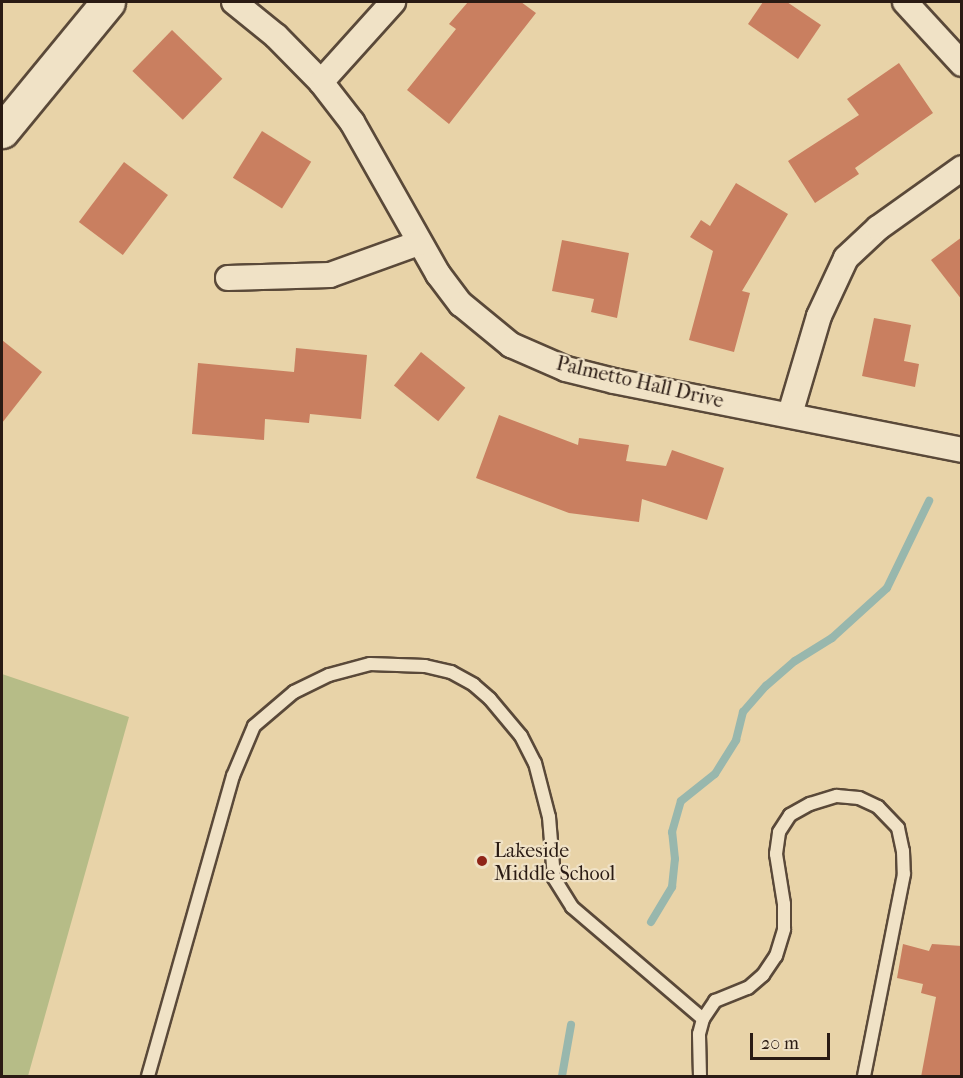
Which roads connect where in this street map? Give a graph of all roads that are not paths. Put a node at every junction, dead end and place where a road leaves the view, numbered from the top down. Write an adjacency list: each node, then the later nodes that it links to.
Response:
1 (108, 2): 7 (street)
2 (234, 2): 6 (street, Palmetto Hall Drive)
3 (393, 2): 6 (street)
4 (905, 2): 5 (street)
5 (962, 64)
6 (321, 82): 9 (street, Palmetto Hall Drive)
7 (2, 131)
8 (962, 168): 11 (street)
9 (419, 243): 10 (street); 11 (street, Palmetto Hall Drive)
10 (228, 278)
11 (790, 414): 12 (street, Palmetto Hall Drive)
12 (962, 450)
13 (703, 1019): 14 (lane); 15 (lane); 16 (lane)
14 (148, 1077)
15 (700, 1077)
16 (864, 1077)

